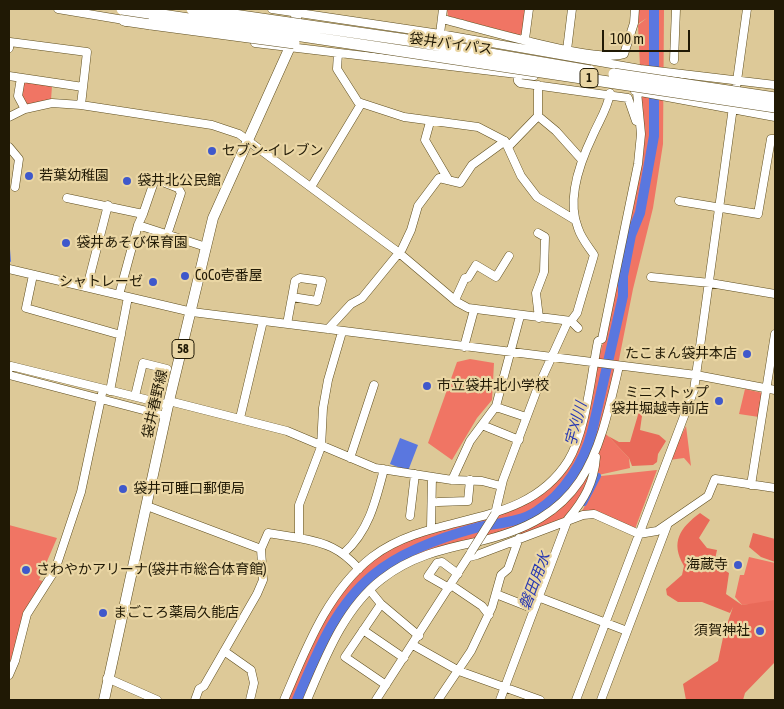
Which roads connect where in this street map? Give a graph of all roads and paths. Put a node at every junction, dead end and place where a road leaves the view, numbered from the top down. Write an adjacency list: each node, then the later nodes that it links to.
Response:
1 (58, 9): 13 (street)
2 (192, 9): 18 (highway, 袋井バイパス / 1, bridge)
3 (227, 9): 18 (highway, bridge)
4 (272, 9): 12 (street)
5 (344, 9): 14 (street)
6 (443, 9): 15 (street)
7 (529, 9): 17 (street)
8 (572, 9): 23 (street)
9 (634, 9): 23 (street)
10 (676, 9): 26 (street)
11 (747, 9): 31 (street)
12 (298, 11): 14 (street); 22 (main road, 袋井春野線 / 58)
13 (123, 14): 21 (highway, 袋井バイパス / 1, bridge); 21 (highway, bridge); 22 (street)
14 (343, 18): 16 (street)
15 (442, 19): 16 (street); 17 (street)
16 (443, 35): 19 (street); 31 (street)
17 (525, 39): 23 (street)
18 (414, 41): 37 (highway, 袋井バイパス / 1, bridge)
19 (436, 42)
20 (9, 48): 34 (street)
21 (375, 48): 37 (highway, 袋井バイパス / 1, bridge)
22 (289, 49): 24 (street); 49 (main road, 袋井春野線 / 58)
23 (567, 50)
24 (338, 53): 27 (street); 39 (street)
25 (432, 60): 27 (street)
26 (674, 60)
27 (440, 66): 28 (street)
28 (517, 74): 32 (street); 35 (street)
29 (9, 76): 30 (street)
30 (21, 78): 34 (street); 42 (street)
31 (737, 81): 33 (street); 43 (street)
32 (538, 85): 36 (street); 44 (street)
33 (775, 85)
34 (83, 87): 40 (street)
35 (637, 92): 43 (street); 48 (street)
36 (610, 94): 48 (street); 53 (street)
37 (722, 95): 38 (highway, bridge); 41 (highway, 袋井バイパス / 1, bridge)
38 (775, 96)
39 (361, 104): 47 (street); 56 (street)
40 (81, 105): 42 (street); 49 (street)
41 (775, 109)
42 (25, 110): 45 (street)
43 (733, 111): 46 (street); 60 (street)
44 (538, 116): 51 (street); 53 (street)
45 (9, 117)
46 (775, 117)
47 (430, 122): 51 (street); 54 (street)
48 (641, 134): 94 (street)
49 (248, 139): 56 (street); 66 (main road, 袋井春野線 / 58)
50 (775, 139): 60 (street)
51 (507, 143): 54 (street); 62 (street)
52 (9, 146): 55 (street)
53 (582, 160): 62 (street)
54 (448, 180): 67 (street)
55 (15, 187)
56 (311, 187): 67 (street)
57 (67, 198): 59 (street)
58 (679, 201): 60 (street)
59 (108, 206): 61 (street); 73 (street)
60 (719, 208): 72 (street)
61 (143, 214): 63 (street); 65 (street)
62 (575, 220): 84 (street)
63 (138, 225): 65 (street); 75 (street)
64 (538, 233): 82 (street)
65 (167, 235): 66 (street)
66 (206, 247): 80 (main road, 袋井春野線 / 58)
67 (398, 252): 78 (street); 87 (street)
68 (508, 256): 78 (street)
69 (9, 269): 70 (street)
70 (33, 274): 73 (street); 89 (street)
71 (651, 278): 72 (street)
72 (710, 283): 74 (street); 99 (street)
73 (87, 287): 75 (street)
74 (775, 294)
75 (119, 295): 76 (street)
76 (128, 297): 80 (street); 89 (street)
77 (292, 297): 85 (street)
78 (455, 300): 79 (street)
79 (474, 310): 81 (street); 91 (street)
80 (192, 312): 83 (street); 108 (main road, 袋井春野線 / 58)
81 (520, 316): 82 (street); 92 (street)
82 (540, 318): 84 (street)
83 (263, 321): 85 (street); 112 (street)
84 (569, 321): 86 (street); 93 (street)
85 (287, 324): 87 (street)
86 (578, 328)
87 (328, 329): 88 (street)
88 (342, 332): 91 (street); 115 (street)
89 (121, 335): 104 (street)
90 (775, 339): 103 (street)
91 (464, 347): 92 (street)
92 (509, 352): 93 (street); 109 (street)
93 (552, 358): 94 (street); 111 (street)
94 (594, 362): 95 (street); 128 (street)
95 (617, 365): 99 (street); 116 (street)
96 (9, 369): 100 (street)
97 (167, 369): 106 (street)
98 (9, 375): 102 (street)
99 (696, 375): 103 (street); 134 (street)
100 (57, 377): 102 (street); 104 (street)
101 (374, 385): 117 (street)
102 (55, 387): 107 (street)
103 (766, 389): 105 (street); 123 (street)
104 (106, 390): 106 (street); 107 (street)
105 (775, 390)
106 (135, 396): 108 (street)
107 (100, 398): 110 (street); 157 (street)
108 (169, 403): 110 (main road, 袋井春野線 / 58); 112 (street)
109 (496, 407): 111 (street); 113 (street)
110 (166, 416): 127 (main road, 袋井春野線 / 58)
111 (526, 417): 114 (street)
112 (240, 418): 115 (street)
113 (482, 425): 114 (street); 121 (street)
114 (519, 440): 124 (street)
115 (321, 446): 117 (street); 135 (street)
116 (597, 450): 130 (street); 133 (street)
117 (350, 458): 118 (street)
118 (384, 469): 119 (street); 138 (street)
119 (415, 474): 120 (street); 129 (street)
120 (432, 477): 121 (street); 132 (street)
121 (452, 480): 122 (street)
122 (470, 480): 124 (street); 126 (street)
123 (751, 485): 125 (street); 131 (street)
124 (501, 486): 128 (street)
125 (775, 488)
126 (438, 502)
127 (147, 506): 137 (street); 158 (main road, 袋井春野線 / 58)
128 (496, 513): 132 (street); 139 (street, bridge)
129 (410, 516)
130 (568, 519): 134 (street); 136 (street); 145 (street)
131 (667, 526): 134 (street); 151 (street)
132 (431, 528): 140 (street)
133 (521, 528): 136 (street); 166 (street)
134 (639, 534): 149 (street)
135 (299, 538): 137 (street); 138 (street)
136 (519, 539): 139 (street); 144 (street)
137 (261, 549): 154 (street)
138 (344, 553): 140 (street)
139 (470, 555): 141 (street)
140 (359, 569): 165 (street)
141 (458, 574): 142 (street); 142 (street)
142 (450, 587): 148 (street); 152 (street)
143 (372, 593): 146 (street)
144 (496, 594): 147 (street); 148 (street)
145 (538, 597): 147 (street); 149 (street)
146 (380, 604): 150 (street); 152 (street)
147 (534, 609): 160 (street)
148 (488, 615): 156 (street)
149 (605, 624): 151 (street); 171 (street)
150 (363, 630): 155 (street); 159 (street)
151 (627, 631): 172 (street)
152 (418, 636): 153 (street)
153 (413, 645): 155 (street); 156 (street)
154 (224, 651): 163 (street); 164 (street)
155 (404, 658): 159 (street)
156 (459, 671): 160 (street); 168 (street)
157 (9, 675)
158 (107, 678): 161 (main road, 袋井春野線 / 58); 162 (street)
159 (386, 685): 167 (street)
160 (505, 687): 169 (street); 170 (street)
161 (104, 700)
162 (157, 700)
163 (195, 700)
164 (250, 700)
165 (284, 700)
166 (307, 700)
167 (378, 700)
168 (438, 700)
169 (500, 700)
170 (540, 700)
171 (576, 700)
172 (601, 700)

